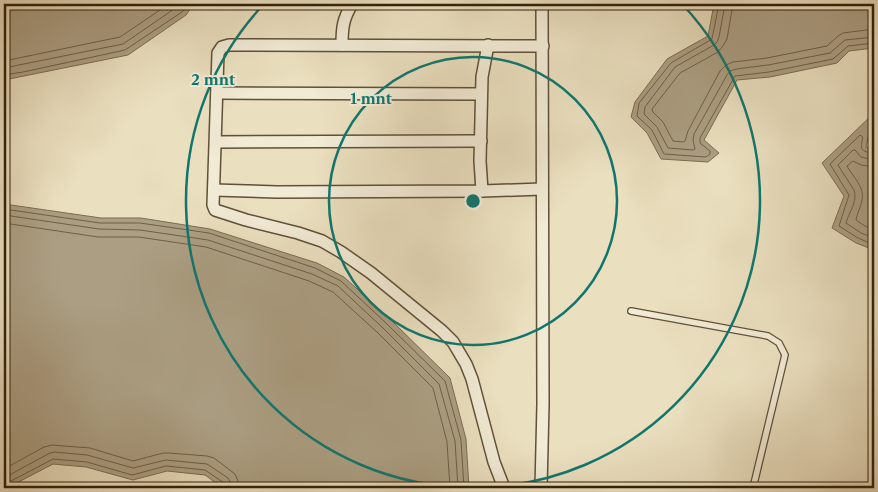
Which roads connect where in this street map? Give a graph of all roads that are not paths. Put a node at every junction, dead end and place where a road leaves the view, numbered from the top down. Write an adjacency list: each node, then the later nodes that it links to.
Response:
1 (352, 4): 3 (street)
2 (542, 4): 5 (street)
3 (342, 45): 4 (street); 6 (street)
4 (488, 45): 5 (street); 7 (street)
5 (543, 46): 10 (street)
6 (216, 93): 7 (street); 9 (street)
7 (481, 94): 8 (street)
8 (481, 141): 9 (street); 12 (street)
9 (216, 142): 11 (street)
10 (542, 189): 12 (street); 15 (street)
11 (214, 190): 12 (street); 14 (street)
12 (482, 191)
13 (631, 311): 16 (lane)
14 (504, 488)
15 (541, 488)
16 (754, 488)

